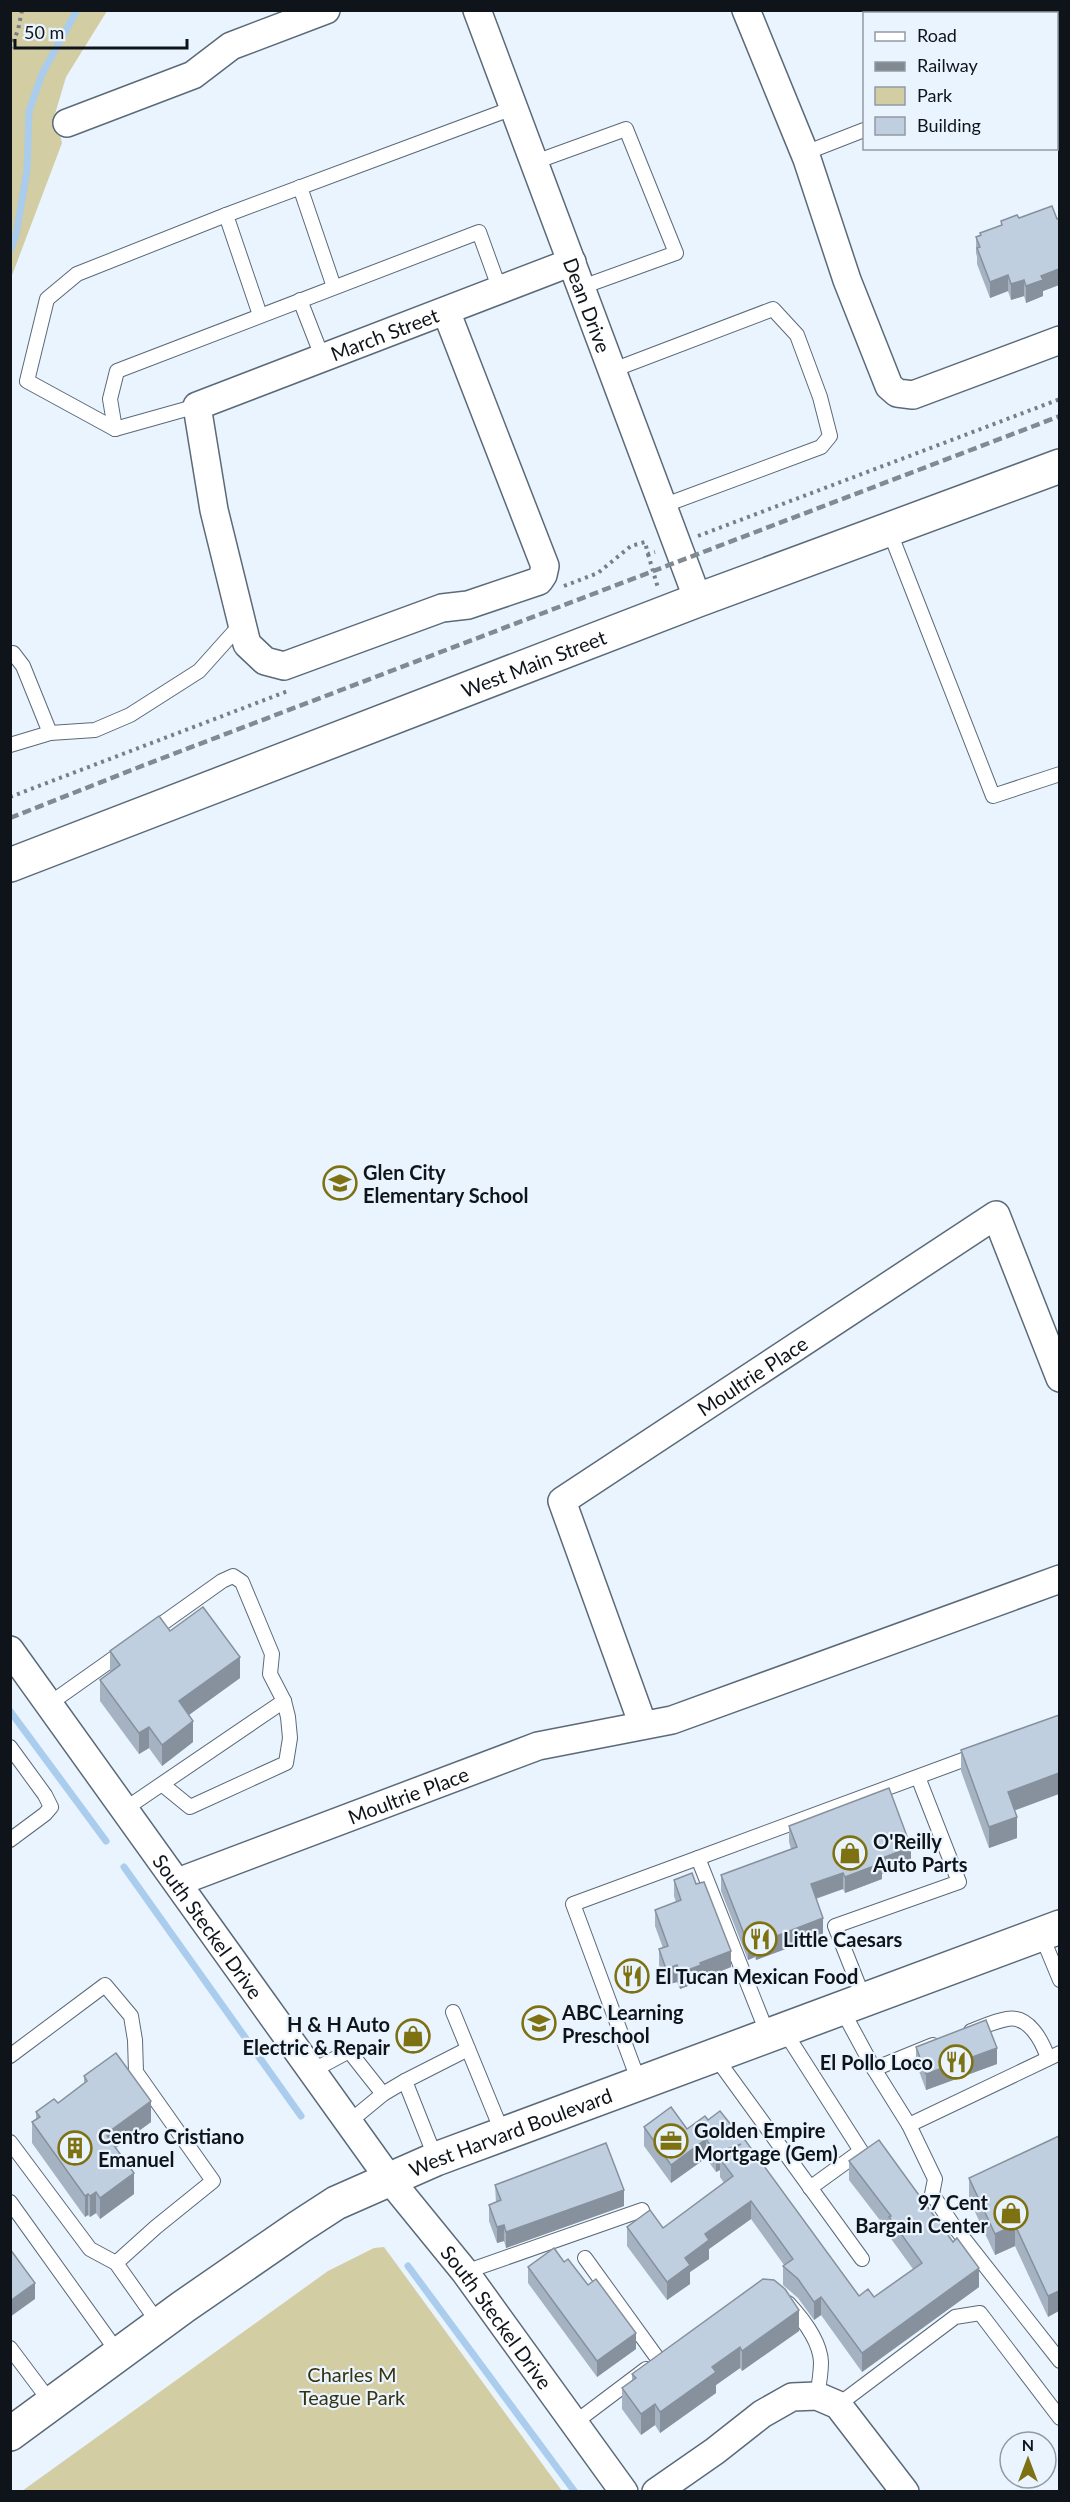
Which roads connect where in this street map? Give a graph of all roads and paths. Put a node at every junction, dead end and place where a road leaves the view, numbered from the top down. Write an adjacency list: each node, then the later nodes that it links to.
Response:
1 (22, 10): 5 (path)
2 (326, 10): 7 (street)
3 (477, 10): 6 (street, Dean Drive)
4 (746, 10): 9 (street)
5 (10, 49)
6 (513, 108): 10 (street, Dean Drive); 11 (lane)
7 (67, 123)
8 (863, 130): 9 (lane)
9 (805, 153): 20 (street)
10 (534, 162): 13 (street, Dean Drive); 15 (lane)
11 (300, 188): 12 (lane); 14 (lane)
12 (226, 215): 19 (lane); 24 (lane)
13 (572, 262): 15 (street, Dean Drive); 16 (street, March Street)
14 (334, 287): 16 (lane); 17 (lane)
15 (582, 287): 22 (street, Dean Drive)
16 (500, 290): 18 (street, March Street)
17 (300, 300): 19 (lane); 21 (lane)
18 (446, 310): 21 (street, March Street); 29 (street)
19 (260, 315): 24 (lane)
20 (1059, 340)
21 (323, 359): 23 (street, March Street)
22 (613, 370): 26 (street, Dean Drive); 26 (lane)
23 (197, 406): 24 (lane); 29 (street)
24 (115, 429)
25 (1059, 466): 27 (main road, West Main Street)
26 (664, 505): 28 (street, Dean Drive)
27 (889, 530): 28 (main road, West Main Street); 33 (lane)
28 (698, 600): 34 (main road, West Main Street)
29 (242, 623): 31 (lane)
30 (10, 653): 31 (lane)
31 (50, 733): 32 (lane)
32 (10, 745)
33 (1059, 774)
34 (10, 865)
35 (1059, 1378): 40 (street, Moultrie Place)
36 (1059, 1579): 40 (street, Moultrie Place)
37 (10, 1650): 39 (street, South Steckel Drive)
38 (284, 1701): 39 (lane); 44 (lane); 44 (lane)
39 (49, 1704): 45 (street, South Steckel Drive)
40 (643, 1725): 48 (street, Moultrie Place)
41 (10, 1747): 46 (lane)
42 (994, 1748): 43 (lane)
43 (918, 1777): 47 (lane); 51 (lane)
44 (163, 1785): 45 (lane)
45 (124, 1809): 48 (street, South Steckel Drive)
46 (10, 1839)
47 (698, 1858): 53 (lane); 61 (lane)
48 (178, 1882): 59 (street, South Steckel Drive)
49 (1050, 1930): 50 (lane); 51 (main road, West Harvard Boulevard)
50 (1059, 1980)
51 (852, 2003): 53 (main road, West Harvard Boulevard); 58 (lane)
52 (453, 2013): 54 (lane)
53 (775, 2032): 55 (main road, West Harvard Boulevard); 69 (lane)
54 (468, 2049): 60 (lane); 65 (lane)
55 (714, 2055): 61 (main road, West Harvard Boulevard); 69 (lane)
56 (10, 2056): 74 (lane)
57 (1054, 2056): 58 (lane); 64 (lane)
58 (874, 2069): 64 (lane)
59 (312, 2071): 62 (lane); 63 (street, South Steckel Drive)
60 (405, 2080): 62 (lane); 67 (lane)
61 (639, 2082): 65 (main road, West Harvard Boulevard)
62 (383, 2094): 63 (lane)
63 (349, 2122): 68 (street, South Steckel Drive)
64 (909, 2125): 80 (lane)
65 (503, 2134): 67 (main road, West Harvard Boulevard)
66 (10, 2142): 74 (lane)
67 (436, 2159): 68 (main road, West Harvard Boulevard)
68 (390, 2180): 75 (street, South Steckel Drive); 77 (main road, West Harvard Boulevard)
69 (810, 2188): 73 (lane)
70 (10, 2202): 79 (lane)
71 (642, 2210): 75 (lane)
72 (585, 2258): 84 (lane)
73 (862, 2259)
74 (116, 2263): 77 (lane)
75 (465, 2272): 84 (street, South Steckel Drive)
76 (780, 2293): 81 (lane)
77 (159, 2324): 79 (main road, West Harvard Boulevard)
78 (10, 2348): 82 (lane)
79 (119, 2354): 82 (main road, West Harvard Boulevard)
80 (1059, 2361)
81 (828, 2401): 83 (lane); 87 (street); 88 (street)
82 (52, 2404): 85 (main road, West Harvard Boulevard)
83 (1059, 2418)
84 (573, 2424): 86 (street, South Steckel Drive)
85 (10, 2434)
86 (624, 2492)
87 (656, 2492)
88 (905, 2492)

